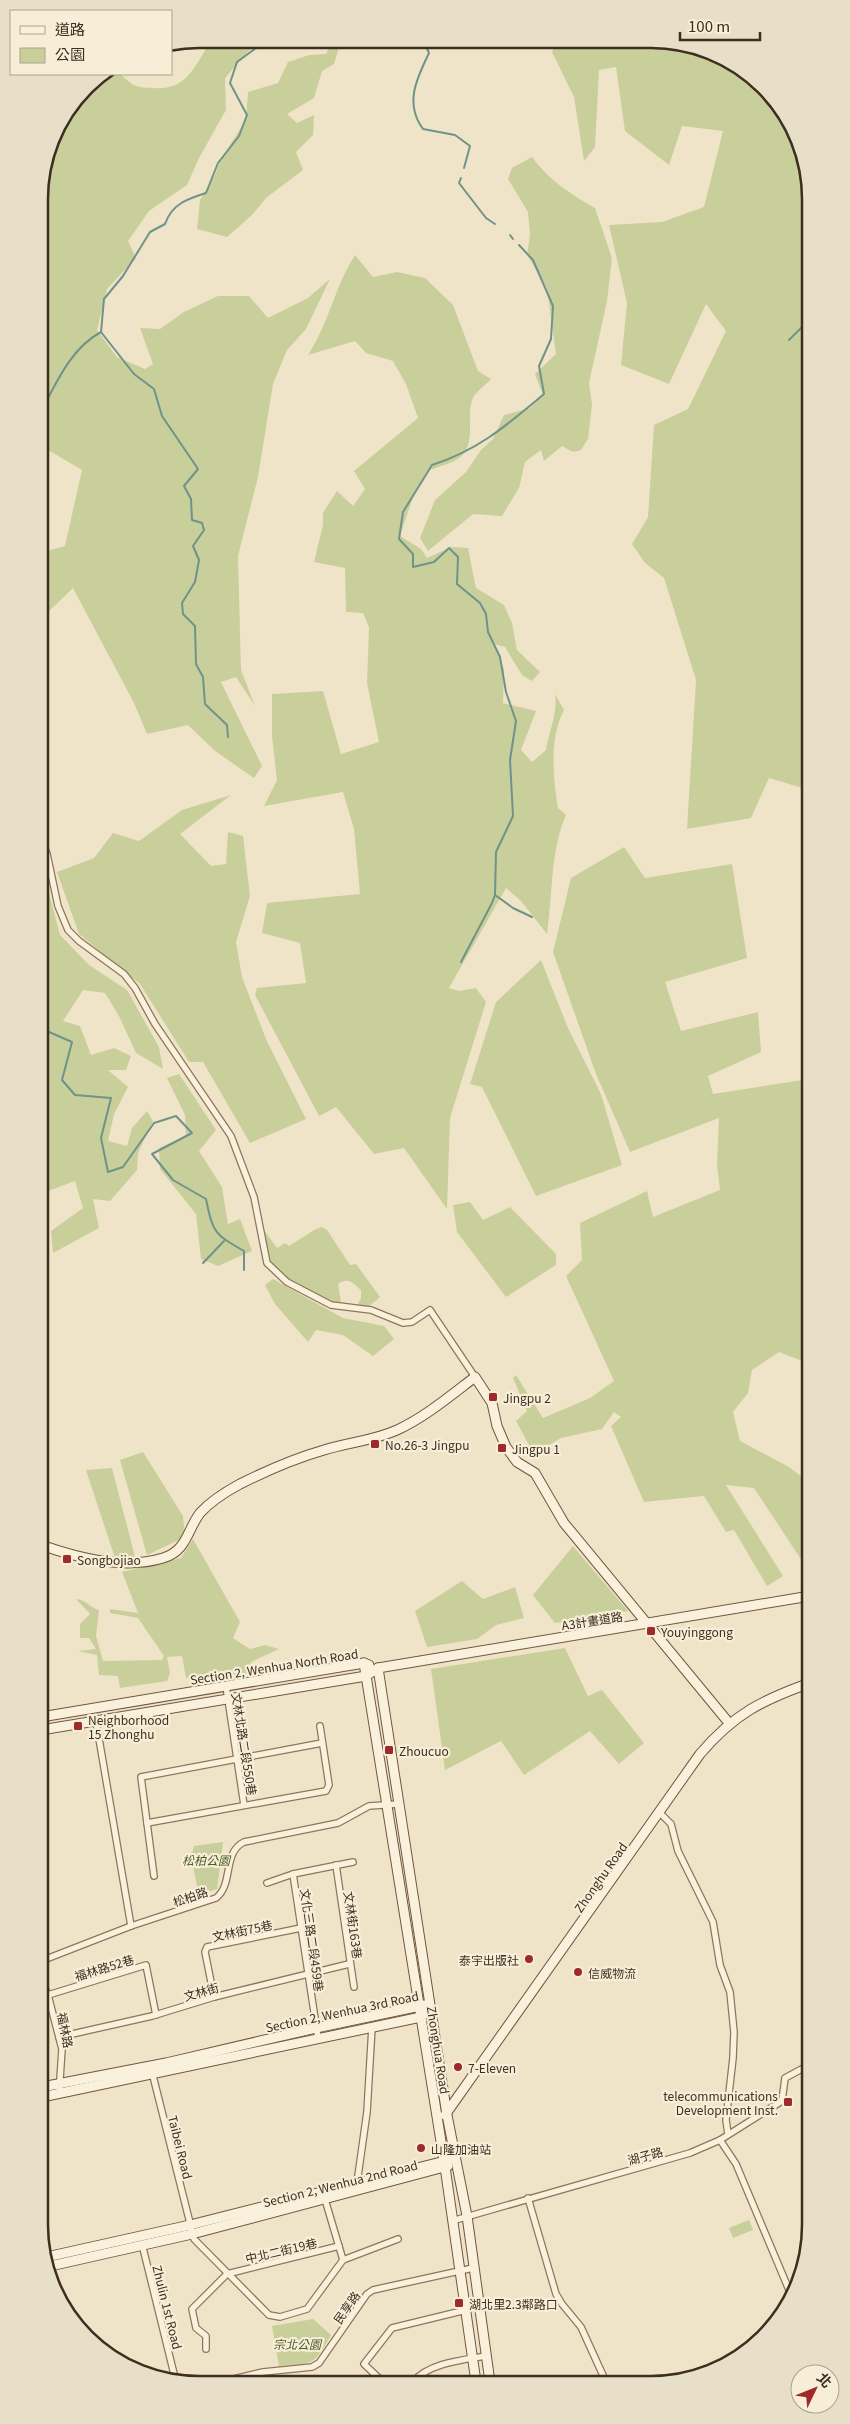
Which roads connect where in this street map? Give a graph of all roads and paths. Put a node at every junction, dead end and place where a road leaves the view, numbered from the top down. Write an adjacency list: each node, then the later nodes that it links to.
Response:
1 (48, 859): 2 (street)
2 (475, 1377): 3 (street); 5 (street)
3 (48, 1546)
4 (802, 1597): 5 (street, A3計畫道路)
5 (648, 1623): 7 (street, A3計畫道路); 14 (street)
6 (364, 1663): 7 (street, Section 2, Wenhua North Road); 8 (street, Zhonghua Road); 9 (street, Section 2, Wenhua North Road)
7 (378, 1668): 8 (street, Section 2, Wenhua North Road); 19 (street, Zhonghua Road)
8 (366, 1676): 11 (street, Section 2, Wenhua North Road); 20 (street, Zhonghua Road)
9 (226, 1686): 11 (street, 文林北路二段550巷); 12 (street, Section 2, Wenhua North Road)
10 (802, 1686): 14 (street, Zhonghu Road)
11 (228, 1699): 13 (street, Section 2, Wenhua North Road); 18 (street, 文林北路二段550巷)
12 (48, 1716)
13 (96, 1721): 16 (street, Section 2, Wenhua North Road); 29 (street)
14 (729, 1723): 22 (street, Zhonghu Road)
15 (320, 1726): 17 (street)
16 (48, 1729)
17 (322, 1743): 18 (street); 21 (street)
18 (237, 1758): 21 (street, 文林北路二段550巷); 23 (street)
19 (399, 1804): 20 (street, 松柏路); 38 (street, Zhonghua Road)
20 (387, 1805): 29 (street, 松柏路); 37 (street, Zhonghua Road)
21 (244, 1806): 23 (street)
22 (660, 1813): 51 (street, Zhonghu Road); 53 (street)
23 (147, 1823): 27 (street)
24 (352, 1862): 25 (street)
25 (336, 1865): 26 (street); 32 (street, 文林街163巷)
26 (294, 1874): 28 (street); 30 (street, 文化三路二段459巷)
27 (154, 1876)
28 (266, 1883)
29 (132, 1926): 31 (street, 松柏路)
30 (301, 1928): 33 (street, 文化三路二段459巷); 36 (street, 文林街75巷)
31 (48, 1960)
32 (349, 1964): 33 (street, 文林街); 34 (street, 文林街163巷)
33 (307, 1976): 36 (street, 文林街); 42 (street, 文化三路二段459巷)
34 (354, 1987)
35 (48, 1995): 39 (street, 福林路52巷); 43 (street, 福林路)
36 (214, 1997): 39 (street, 文林街)
37 (419, 2005): 38 (street, Section 2, Wenhua 3rd Road); 40 (street, Zhonghua Road); 42 (street, Section 2, Wenhua 3rd Road)
38 (430, 2005): 40 (street, Section 2, Wenhua 3rd Road); 51 (street, Zhonghua Road)
39 (156, 2015): 43 (street, 文林街)
40 (421, 2017): 41 (street, Section 2, Wenhua 3rd Road); 52 (street, Zhonghua Road)
41 (372, 2027): 44 (street, Section 2, Wenhua 3rd Road); 57 (street)
42 (316, 2028): 44 (street, 文化三路二段459巷); 45 (street, Section 2, Wenhua 3rd Road)
43 (59, 2037): 47 (street, 福林路)
44 (318, 2038): 45 (street, Section 2, Wenhua 3rd Road)
45 (151, 2069): 47 (street, Section 2, Wenhua 3rd Road); 49 (street, Section 2, Wenhua 3rd Road); 62 (street, Taibei Road)
46 (802, 2069): 53 (street, 湖子路)
47 (59, 2084): 48 (street, Section 2, Wenhua 3rd Road); 49 (street, 福林路)
48 (48, 2086)
49 (59, 2094): 50 (street, Section 2, Wenhua 3rd Road)
50 (48, 2097)
51 (448, 2115): 52 (street); 55 (street, Zhonghua Road)
52 (437, 2118): 56 (street, Zhonghua Road)
53 (728, 2134): 54 (street, 湖子路)
54 (720, 2140): 59 (street, 湖子路); 72 (street)
55 (457, 2160): 56 (street, Section 2, Wenhua 2nd Road); 60 (street, Zhonghua Road)
56 (445, 2164): 57 (street, Section 2, Wenhua 2nd Road); 58 (street, Section 2, Wenhua 2nd Road); 61 (street, Zhonghua Road)
57 (357, 2183): 58 (street, Section 2, Wenhua 2nd Road)
58 (324, 2196): 62 (street, Section 2, Wenhua 2nd Road); 65 (street)
59 (528, 2198): 60 (street, 湖子路); 83 (street)
60 (467, 2216): 61 (street, 湖子路); 69 (street, Zhonghua Road)
61 (452, 2221): 70 (street, Zhonghua Road)
62 (191, 2230): 64 (street, Section 2, Wenhua 2nd Road); 71 (street)
63 (398, 2239): 67 (street)
64 (141, 2241): 66 (street, Section 2, Wenhua 2nd Road); 68 (street, Section 2, Wenhua 2nd Road); 77 (street, Zhulin 1st Road)
65 (339, 2246): 67 (street); 71 (street, 中北二街19巷)
66 (50, 2257)
67 (342, 2260): 71 (street)
68 (53, 2265)
69 (473, 2268): 70 (street, 民享路); 75 (street, Zhonghua Road)
70 (461, 2270): 73 (street, Zhonghua Road); 78 (street, 民享路)
71 (227, 2274): 74 (street)
72 (788, 2288)
73 (466, 2310): 76 (street, Zhonghua Road); 79 (street)
74 (206, 2348)
75 (486, 2356): 76 (street); 82 (street, Zhonghua Road)
76 (473, 2358): 80 (street); 81 (street, Zhonghua Road)
77 (174, 2375)
78 (246, 2376)
79 (377, 2376)
80 (418, 2376)
81 (475, 2376)
82 (489, 2376)
83 (603, 2376)

